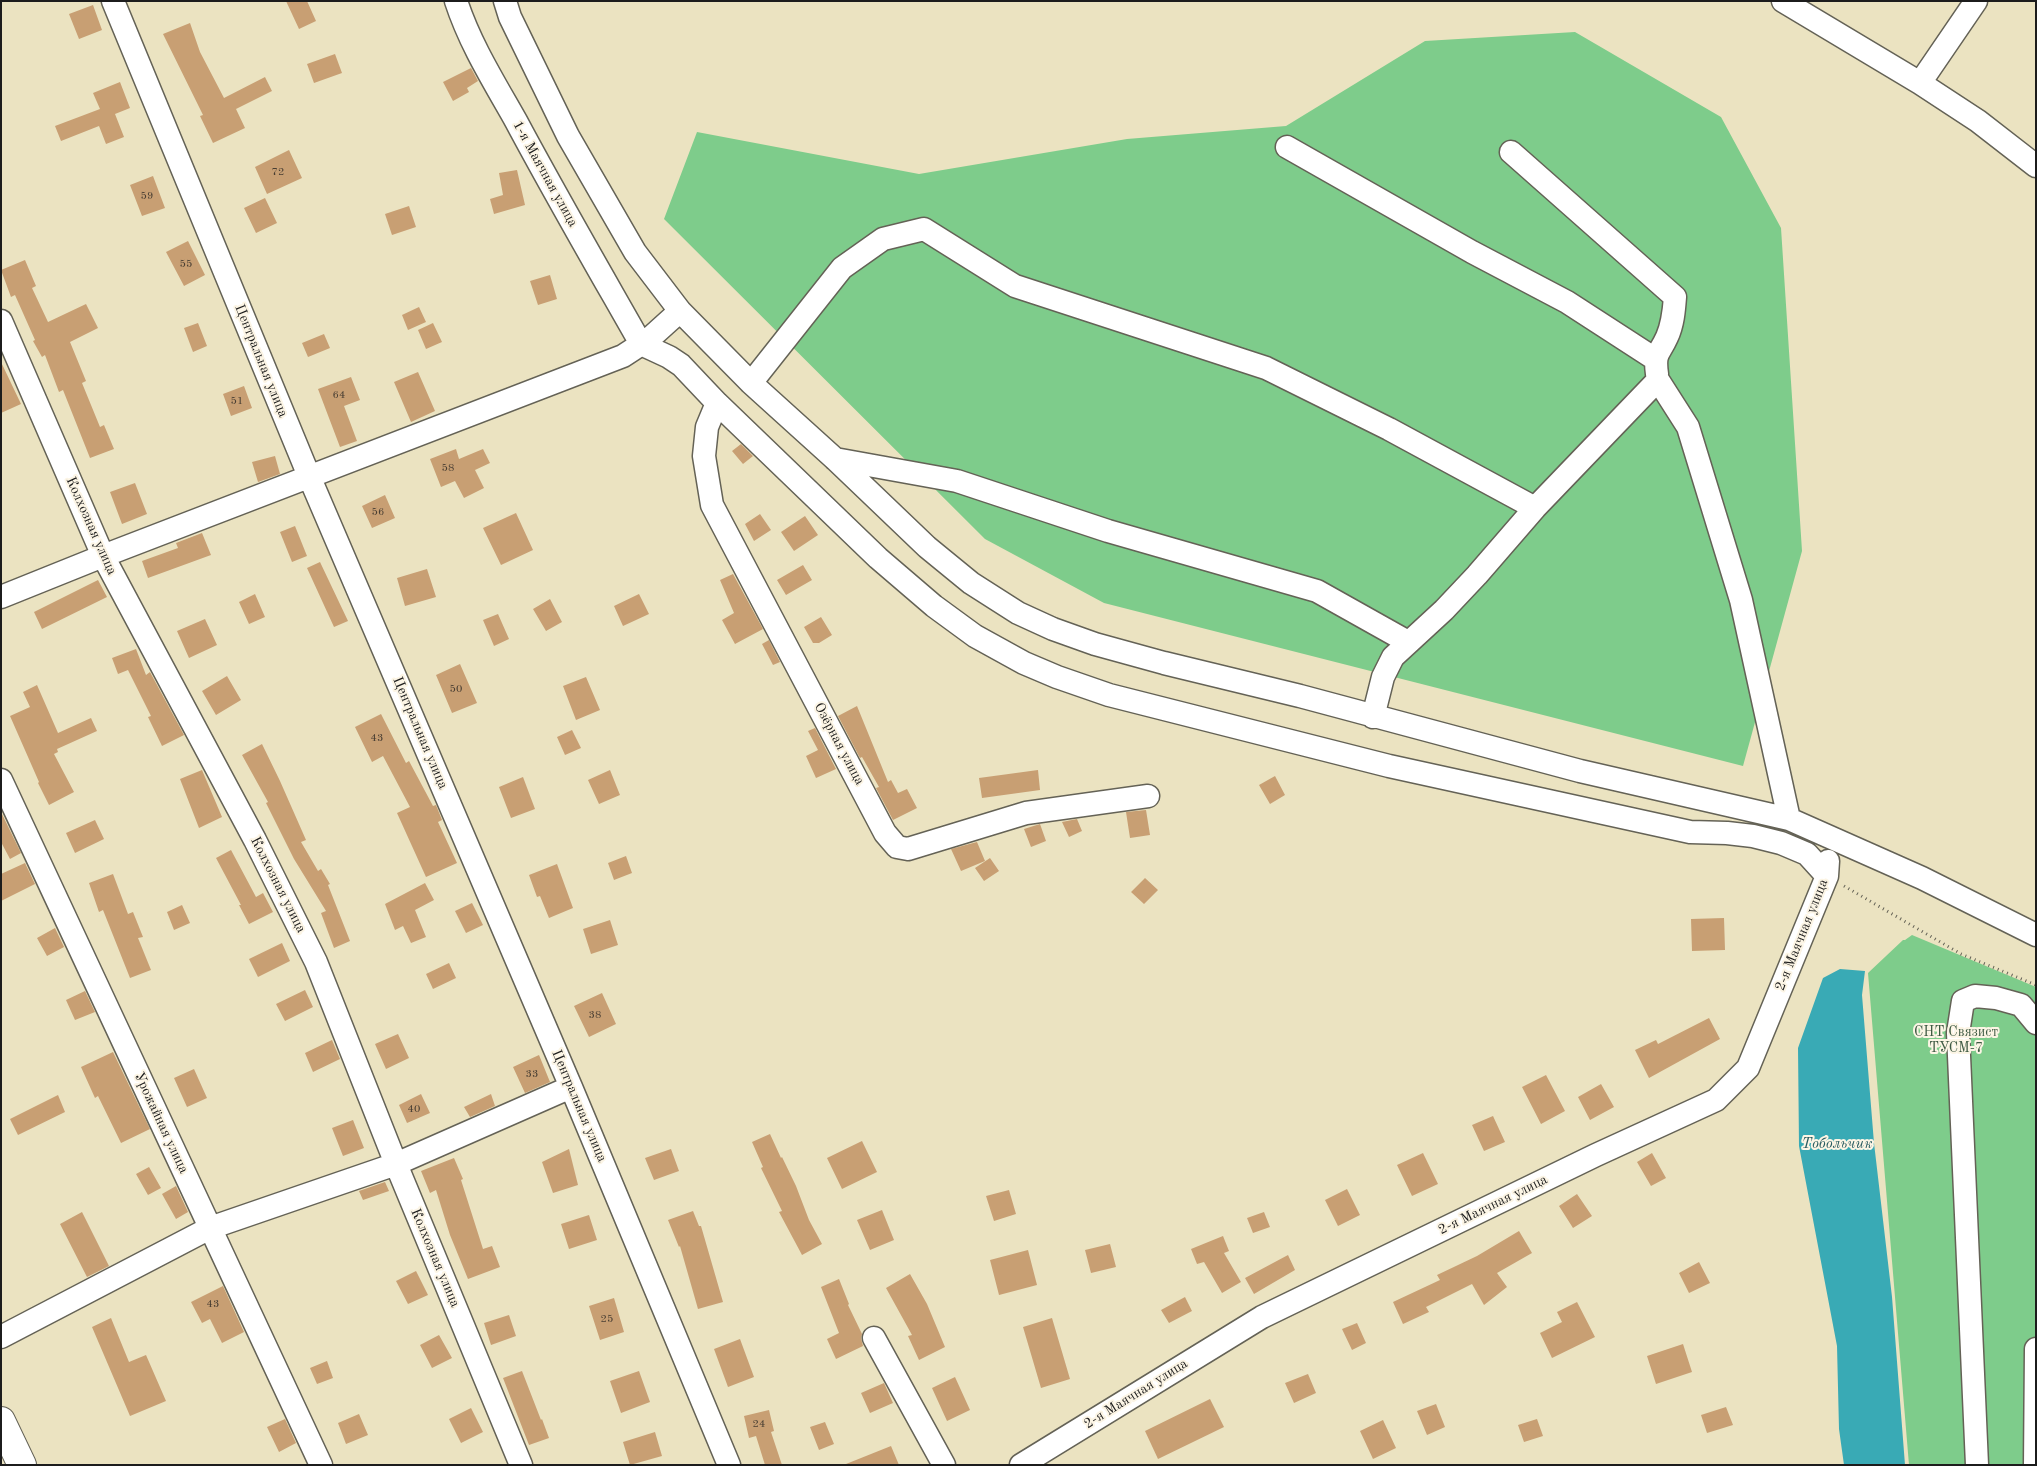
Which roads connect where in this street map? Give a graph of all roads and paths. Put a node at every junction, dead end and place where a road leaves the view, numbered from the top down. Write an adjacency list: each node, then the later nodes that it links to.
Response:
1 (113, 1): 17 (street, Центральная улица)
2 (456, 1): 12 (street, 1-я Маячная улица)
3 (504, 1): 10 (street)
4 (1782, 1): 6 (street)
5 (1976, 1): 6 (street)
6 (1920, 83): 9 (street)
7 (1287, 147): 13 (street)
8 (1511, 152): 13 (street)
9 (2036, 166)
10 (680, 311): 12 (street); 14 (street)
11 (1, 321): 19 (street, Колхозная улица)
12 (641, 344): 15 (street); 17 (street)
13 (1656, 369): 18 (street); 25 (street)
14 (751, 383): 16 (street); 18 (street)
15 (717, 403): 24 (street, Озёрная улица); 27 (street)
16 (835, 459): 21 (street); 22 (street)
17 (309, 476): 19 (street); 31 (street, Центральная улица)
18 (1535, 508): 21 (street)
19 (103, 556): 20 (street); 32 (street, Колхозная улица)
20 (1, 597)
21 (1408, 642): 22 (street)
22 (1373, 717): 25 (street)
23 (1, 780): 33 (street, Урожайная улица)
24 (1148, 796)
25 (1789, 819): 26 (street)
26 (1829, 836): 27 (street, 2-я Маячная улица); 28 (street)
27 (1827, 876): 29 (path); 43 (street, 2-я Маячная улица)
28 (2036, 935)
29 (2036, 985)
30 (2036, 1023): 44 (street)
31 (571, 1087): 32 (street); 41 (street, Центральная улица)
32 (396, 1164): 33 (street); 40 (street, Колхозная улица)
33 (210, 1228): 34 (street); 39 (street, Урожайная улица)
34 (1, 1337)
35 (874, 1338): 42 (street)
36 (2036, 1349): 45 (street)
37 (1, 1422): 38 (main road)
38 (22, 1465)
39 (321, 1465)
40 (521, 1465)
41 (729, 1465)
42 (944, 1465)
43 (1021, 1465)
44 (1977, 1465)
45 (2035, 1465)

